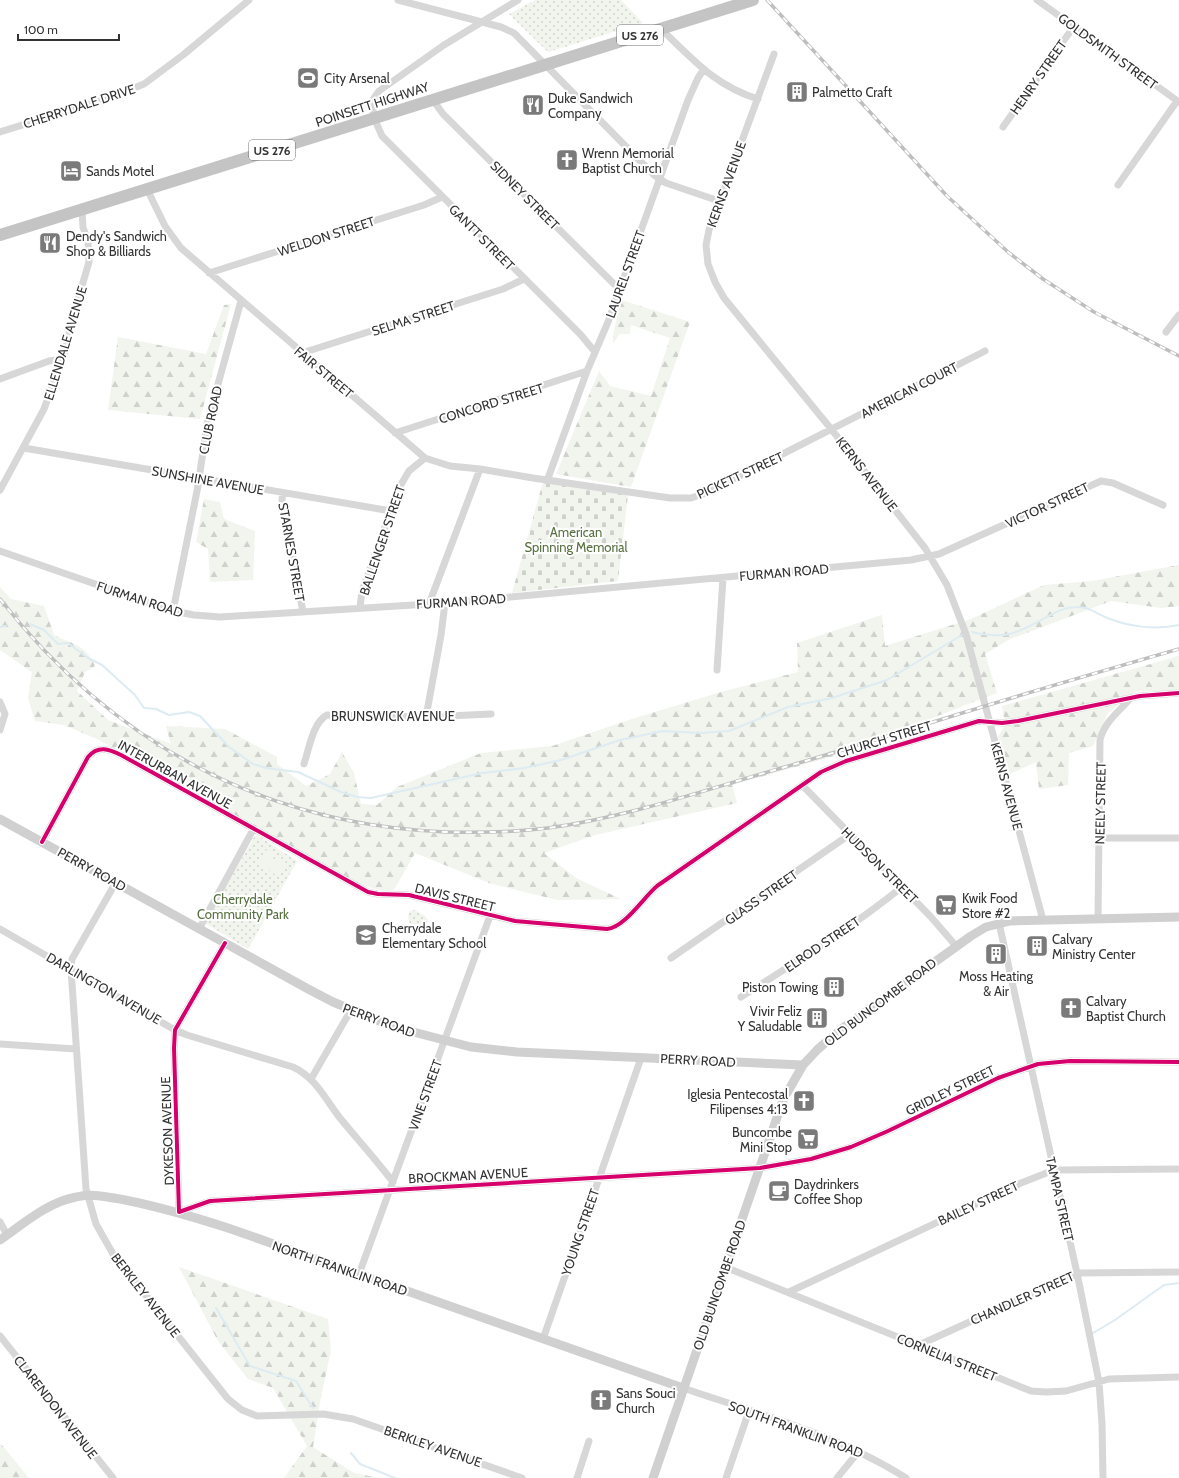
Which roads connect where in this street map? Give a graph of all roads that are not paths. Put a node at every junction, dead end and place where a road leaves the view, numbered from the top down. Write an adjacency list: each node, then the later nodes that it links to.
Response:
1 (249, 0): 18 (street, CHERRYDALE DRIVE)
2 (398, 0): 6 (street)
3 (518, 0): 7 (street)
4 (753, 0): 9 (highway, POINSETT HIGHWAY / US 276)
5 (1037, 0): 8 (street, GOLDSMITH STREET)
6 (408, 1): 7 (street)
7 (481, 22): 11 (street); 16 (street)
8 (1074, 26): 15 (street, GOLDSMITH STREET); 17 (street, HENRY STREET)
9 (661, 29): 11 (highway, POINSETT HIGHWAY / US 276); 12 (street)
10 (774, 54): 13 (street, KERNS AVENUE)
11 (545, 65): 14 (highway, POINSETT HIGHWAY / US 276); 19 (street)
12 (704, 69): 13 (street); 19 (street, LAUREL STREET)
13 (758, 99): 23 (street, KERNS AVENUE)
14 (433, 100): 16 (highway, POINSETT HIGHWAY / US 276); 28 (street, SIDNEY STREET)
15 (1178, 101): 20 (street)
16 (374, 118): 21 (highway, POINSETT HIGHWAY / US 276); 22 (street, GANTT STREET)
17 (1003, 127)
18 (0, 132)
19 (659, 179): 23 (street); 28 (street, LAUREL STREET)
20 (1118, 185)
21 (147, 189): 24 (highway, POINSETT HIGHWAY / US 276); 26 (street, FAIR STREET)
22 (442, 196): 26 (street, WELDON STREET); 27 (street, GANTT STREET)
23 (719, 201): 38 (street, KERNS AVENUE)
24 (82, 211): 25 (highway, POINSETT HIGHWAY / US 276); 35 (street, ELLENDALE AVENUE)
25 (0, 235)
26 (210, 273): 29 (street, FAIR STREET)
27 (524, 279): 33 (street, GANTT STREET); 34 (street, SELMA STREET)
28 (619, 289): 33 (street, LAUREL STREET)
29 (241, 301): 34 (street, FAIR STREET); 43 (street, CLUB ROAD)
30 (1179, 315): 31 (street)
31 (1166, 332)
32 (985, 351): 38 (street, AMERICAN COURT)
33 (595, 352): 36 (street, LAUREL STREET)
34 (302, 353): 39 (street, FAIR STREET)
35 (62, 359): 37 (street); 40 (street, ELLENDALE AVENUE)
36 (587, 372): 39 (street, CONCORD STREET); 44 (street, LAUREL STREET)
37 (0, 379)
38 (832, 430): 44 (street, PICKETT STREET); 50 (street, KERNS AVENUE)
39 (395, 433): 41 (street, FAIR STREET)
40 (24, 448): 43 (street, SUNSHINE AVENUE); 45 (street, ELLENDALE AVENUE)
41 (425, 458): 42 (street, FAIR STREET); 48 (street, BALLENGER STREET)
42 (480, 469): 44 (street, FAIR STREET); 53 (street)
43 (199, 478): 46 (street, SUNSHINE AVENUE); 55 (street, CLUB ROAD)
44 (547, 481)
45 (0, 490)
46 (283, 493): 48 (street, SUNSHINE AVENUE); 56 (street, STARNES STREET)
47 (1163, 505): 50 (street, VICTOR STREET)
48 (391, 511): 54 (street, BALLENGER STREET)
49 (0, 551): 55 (street, FURMAN ROAD)
50 (930, 556): 51 (street, FURMAN ROAD); 63 (street, KERNS AVENUE)
51 (723, 578): 52 (street, FURMAN ROAD); 57 (street)
52 (445, 603): 53 (street, FURMAN ROAD); 62 (street)
53 (429, 604): 54 (street, FURMAN ROAD)
54 (360, 607): 56 (street, FURMAN ROAD)
55 (174, 611): 56 (street, FURMAN ROAD)
56 (303, 612)
57 (716, 670)
58 (1179, 694): 59 (street, CHURCH STREET)
59 (1130, 699): 63 (street, CHURCH STREET); 70 (street, NEELY STREET)
60 (0, 702): 64 (street)
61 (491, 714): 62 (street, BRUNSWICK AVENUE)
62 (426, 717): 65 (street, BRUNSWICK AVENUE)
63 (989, 722): 66 (street, CHURCH STREET); 78 (street, KERNS AVENUE)
64 (0, 730)
65 (304, 764)
66 (802, 785): 69 (street, HUDSON STREET); 80 (street, CHURCH STREET)
67 (0, 819): 72 (street, PERRY ROAD)
68 (254, 828): 72 (street, INTERURBAN AVENUE); 75 (street, DAVIS STREET); 82 (street)
69 (849, 835): 74 (street, HUDSON STREET); 85 (street, GLASS STREET)
70 (1099, 838): 71 (street); 77 (street, NEELY STREET)
71 (1179, 838)
72 (42, 842): 73 (street, PERRY ROAD)
73 (116, 882): 82 (street, PERRY ROAD); 86 (street, BERKLEY AVENUE)
74 (902, 887): 84 (street, HUDSON STREET); 87 (street, ELROD STREET)
75 (490, 916): 80 (street, DAVIS STREET); 90 (street, VINE STREET)
76 (1179, 917): 77 (street, OLD BUNCOMBE ROAD)
77 (1098, 919): 78 (street, OLD BUNCOMBE ROAD)
78 (1043, 920): 79 (street, OLD BUNCOMBE ROAD)
79 (999, 922): 84 (street, OLD BUNCOMBE ROAD); 96 (street, TAMPA STREET)
80 (620, 925)
81 (0, 929): 86 (street, DARLINGTON AVENUE)
82 (199, 929): 83 (street, PERRY ROAD)
83 (224, 943): 88 (street, PERRY ROAD); 89 (street, DYKESON AVENUE)
84 (956, 946): 95 (street, OLD BUNCOMBE ROAD)
85 (671, 958)
86 (71, 969): 89 (street, DARLINGTON AVENUE); 92 (street, BERKLEY AVENUE)
87 (741, 997)
88 (351, 1010): 90 (street, PERRY ROAD); 97 (street)
89 (175, 1030): 97 (street, DARLINGTON AVENUE); 105 (street, DYKESON AVENUE)
90 (445, 1041): 93 (street, PERRY ROAD); 102 (street, VINE STREET)
91 (0, 1044): 92 (street)
92 (76, 1049): 104 (street, BERKLEY AVENUE)
93 (642, 1058): 95 (street, PERRY ROAD); 101 (street, YOUNG STREET)
94 (1179, 1062): 96 (street, GRIDLEY STREET)
95 (803, 1065): 98 (street, OLD BUNCOMBE ROAD)
96 (1031, 1066): 98 (street, GRIDLEY STREET); 100 (street, TAMPA STREET)
97 (311, 1079): 102 (street, DARLINGTON AVENUE)
98 (760, 1168): 101 (street, BROCKMAN AVENUE); 108 (street, OLD BUNCOMBE ROAD)
99 (1179, 1169): 100 (street, BAILEY STREET)
100 (1054, 1170): 110 (street, TAMPA STREET); 112 (street, BAILEY STREET)
101 (600, 1178): 103 (street, BROCKMAN AVENUE); 114 (street, YOUNG STREET)
102 (393, 1182): 103 (street, VINE STREET)
103 (389, 1190): 105 (street, BROCKMAN AVENUE); 111 (street, VINE STREET)
104 (88, 1196): 105 (street, NORTH FRANKLIN ROAD); 107 (street, NORTH FRANKLIN ROAD); 123 (street, BERKLEY AVENUE)
105 (179, 1212): 111 (street, NORTH FRANKLIN ROAD)
106 (0, 1222): 107 (street)
107 (4, 1238)
108 (725, 1267): 112 (street, CORNELIA STREET); 118 (street, OLD BUNCOMBE ROAD)
109 (1179, 1272): 110 (street, CHANDLER STREET)
110 (1077, 1273): 115 (street, CHANDLER STREET); 117 (street, TAMPA STREET)
111 (359, 1274): 114 (street, NORTH FRANKLIN ROAD)
112 (789, 1292): 115 (street, CORNELIA STREET)
113 (0, 1336): 122 (street, CLARENDON AVENUE)
114 (543, 1339): 118 (street, NORTH FRANKLIN ROAD)
115 (919, 1345): 117 (street, CORNELIA STREET)
116 (1179, 1376): 117 (street, CORNELIA STREET)
117 (1099, 1382): 129 (street, TAMPA STREET)
118 (683, 1388): 119 (street, SOUTH FRANKLIN ROAD); 125 (street, OLD BUNCOMBE ROAD)
119 (749, 1411): 121 (street, SOUTH FRANKLIN ROAD); 126 (street)
120 (589, 1441): 124 (street)
121 (859, 1451): 127 (street); 128 (street, SOUTH FRANKLIN ROAD)
122 (113, 1478)
123 (522, 1478)
124 (577, 1478)
125 (653, 1478)
126 (726, 1478)
127 (838, 1478)
128 (906, 1478)
129 (1103, 1478)

